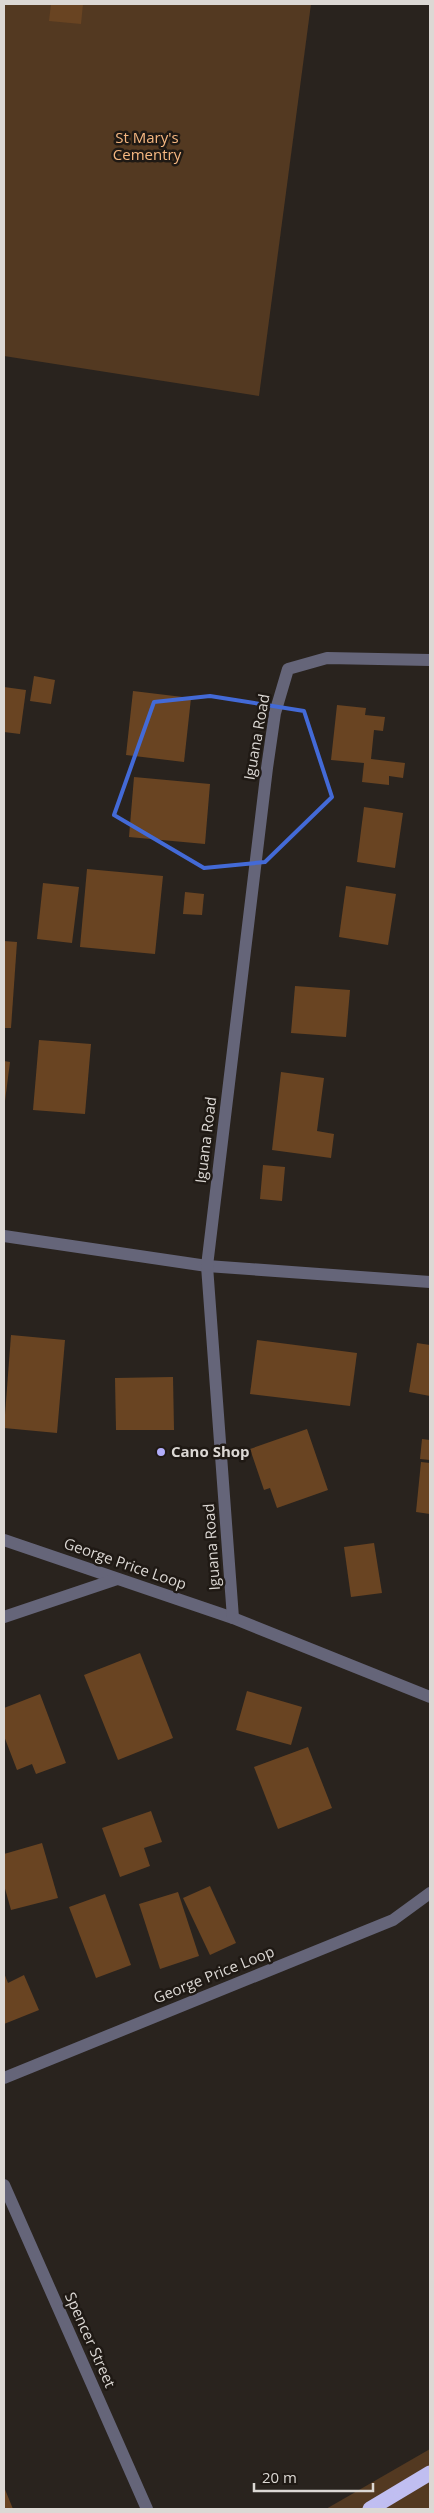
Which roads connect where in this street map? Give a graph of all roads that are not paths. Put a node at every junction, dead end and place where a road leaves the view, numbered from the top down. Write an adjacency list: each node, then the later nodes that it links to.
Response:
1 (430, 660): 3 (street, Iguana Road)
2 (4, 1236): 3 (street)
3 (207, 1266): 4 (street); 8 (street, Iguana Road)
4 (430, 1282)
5 (4, 1540): 6 (street, George Price Loop)
6 (116, 1579): 7 (street); 8 (street, George Price Loop)
7 (4, 1617)
8 (233, 1618): 9 (street, George Price Loop)
9 (430, 1698)
10 (430, 1893): 11 (street, George Price Loop)
11 (4, 2078)
12 (4, 2185): 14 (street, Spencer Street)
13 (430, 2473): 15 (highway)
14 (147, 2509)
15 (370, 2509)

